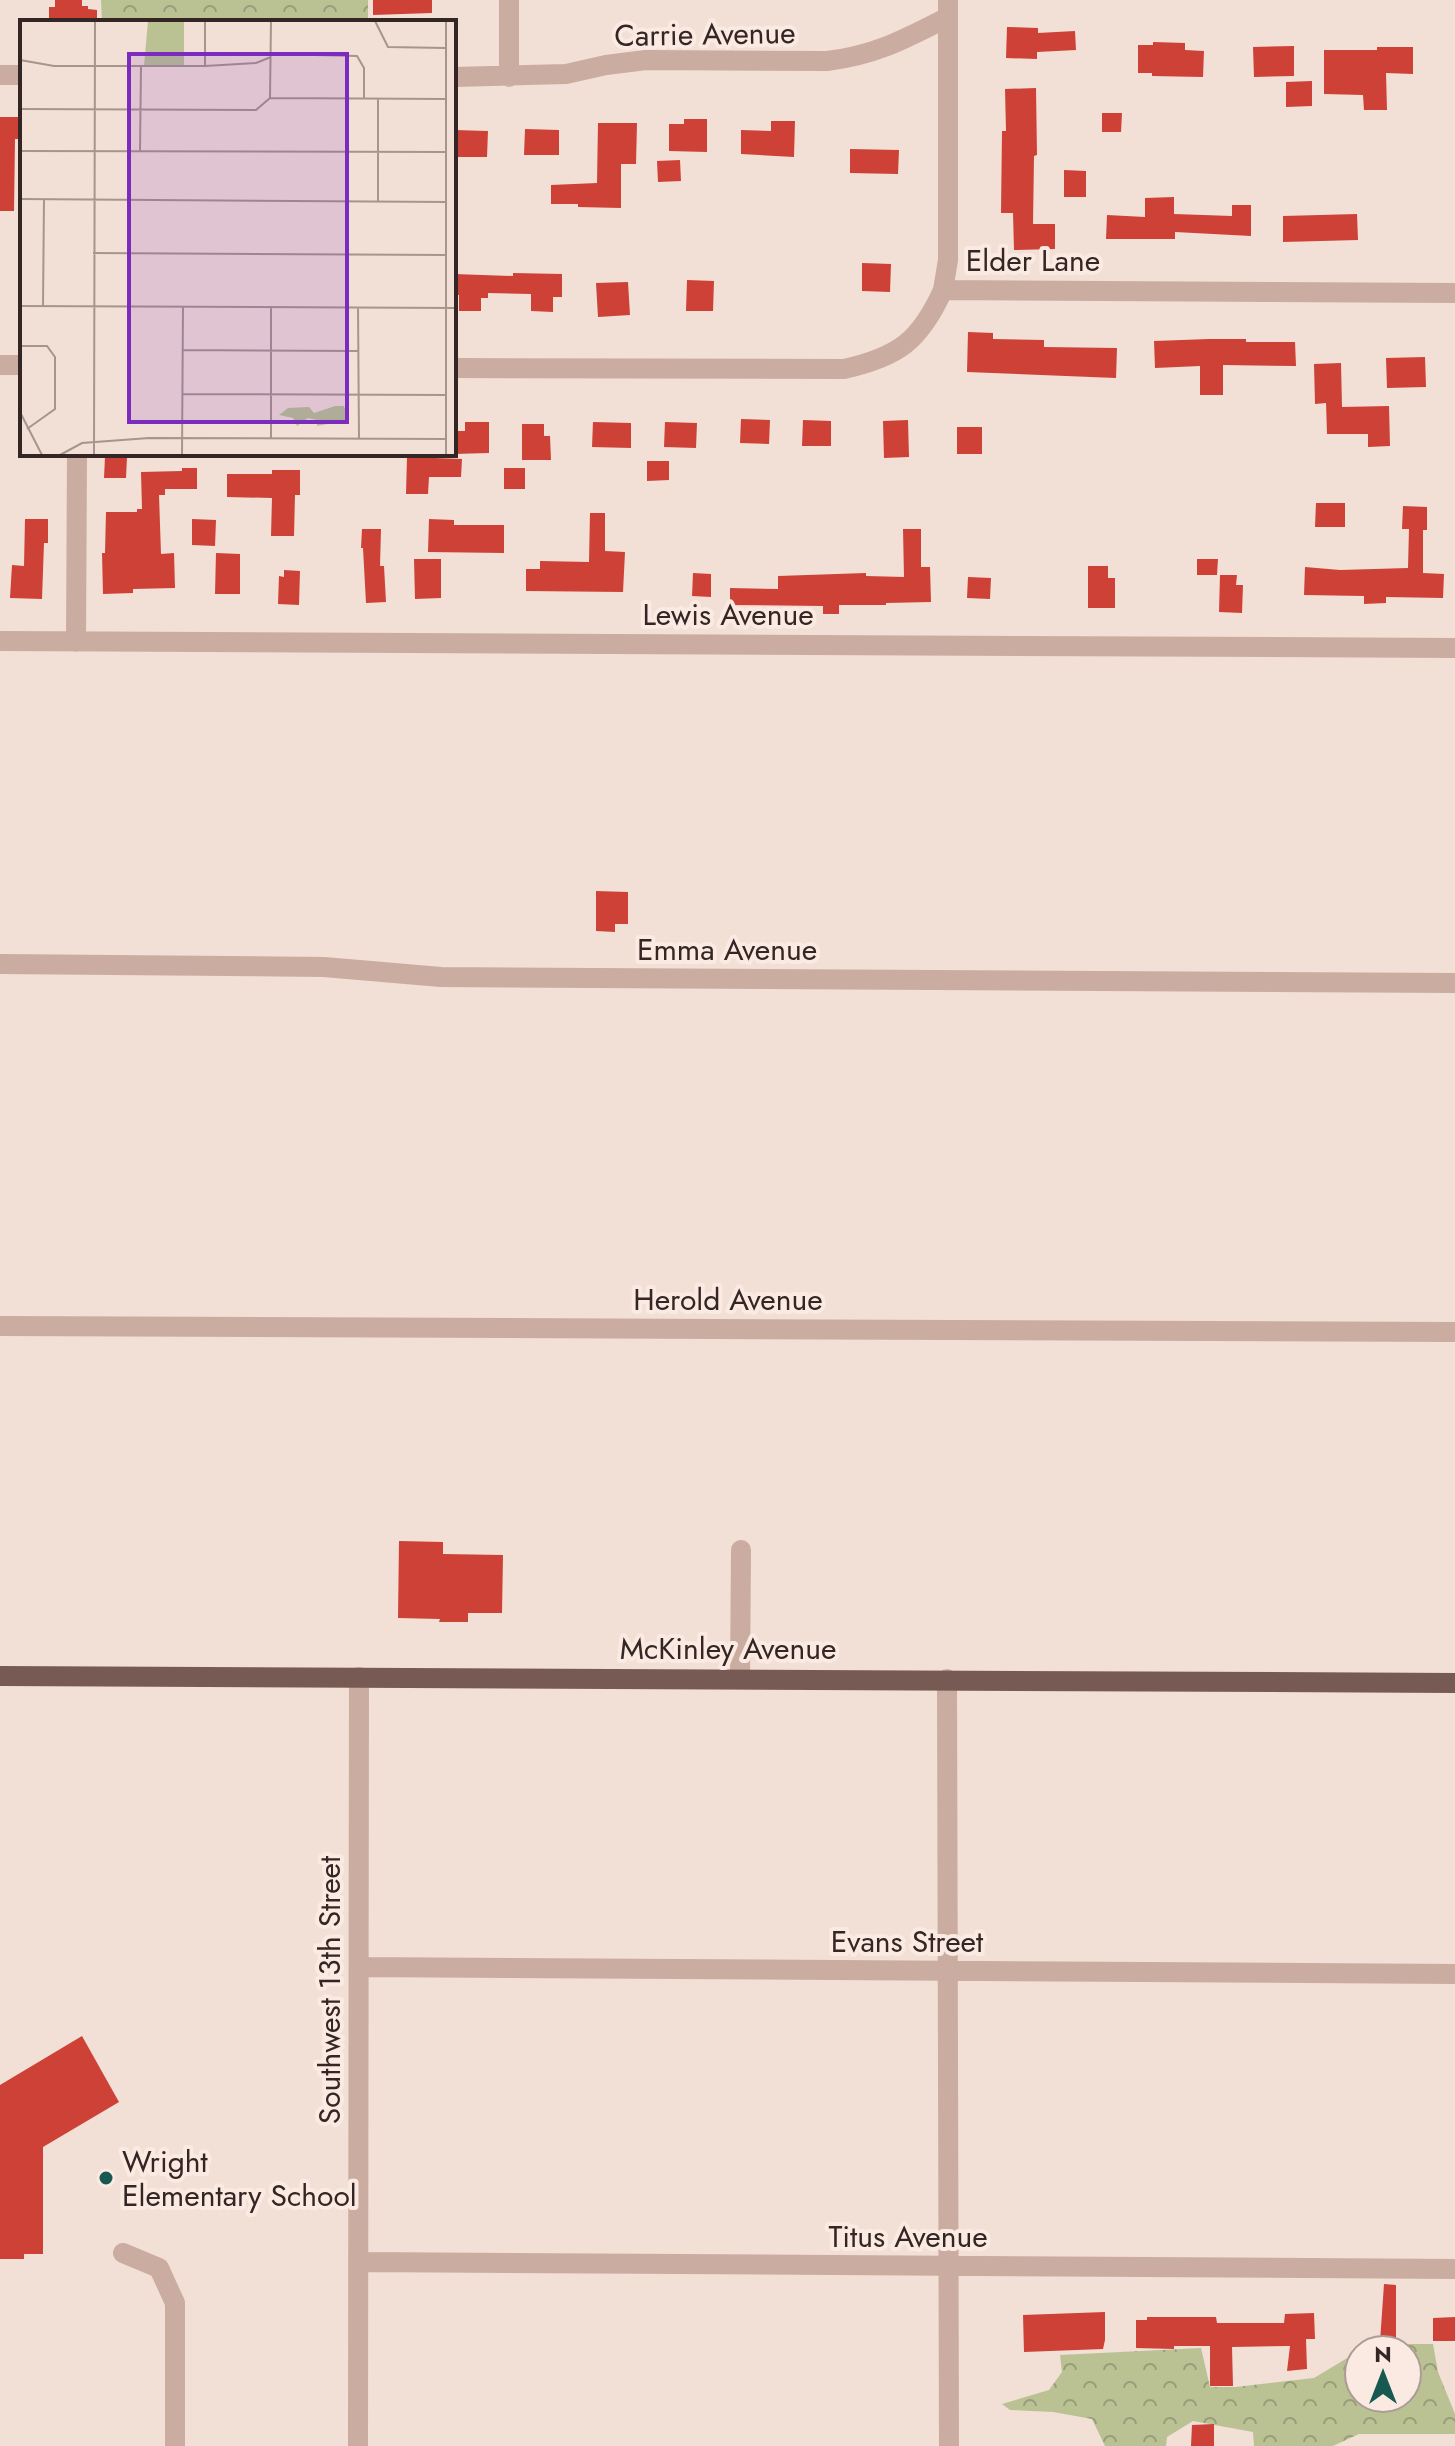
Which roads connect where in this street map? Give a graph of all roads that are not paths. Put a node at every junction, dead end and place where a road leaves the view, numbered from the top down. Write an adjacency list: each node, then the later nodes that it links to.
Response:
1 (509, 0): 4 (street)
2 (948, 8): 4 (street, Carrie Avenue); 5 (street)
3 (456, 77): 4 (street, Carrie Avenue)
4 (509, 77)
5 (943, 290): 6 (street, Elder Lane); 7 (street, Elder Lane)
6 (1455, 293)
7 (456, 368)
8 (77, 456): 10 (street)
9 (0, 641): 10 (street, Lewis Avenue)
10 (76, 642): 11 (street, Lewis Avenue)
11 (1455, 648)
12 (0, 964): 13 (street, Emma Avenue)
13 (1455, 983)
14 (0, 1326): 15 (street, Herold Avenue)
15 (1455, 1332)
16 (741, 1550): 19 (street)
17 (0, 1676): 18 (main road, McKinley Avenue)
18 (359, 1677): 19 (main road, McKinley Avenue); 22 (street, Southwest 13th Street)
19 (740, 1678): 20 (main road, McKinley Avenue)
20 (947, 1679): 21 (main road, McKinley Avenue); 23 (street)
21 (1455, 1683)
22 (359, 1967): 23 (street, Evans Street); 26 (street, Southwest 13th Street)
23 (947, 1971): 24 (street, Evans Street); 27 (street)
24 (1455, 1974)
25 (123, 2253): 29 (street)
26 (360, 2262): 27 (street, Titus Avenue); 30 (street, Southwest 13th Street)
27 (948, 2266): 28 (street, Titus Avenue); 31 (street)
28 (1455, 2269)
29 (175, 2446)
30 (358, 2446)
31 (949, 2446)

